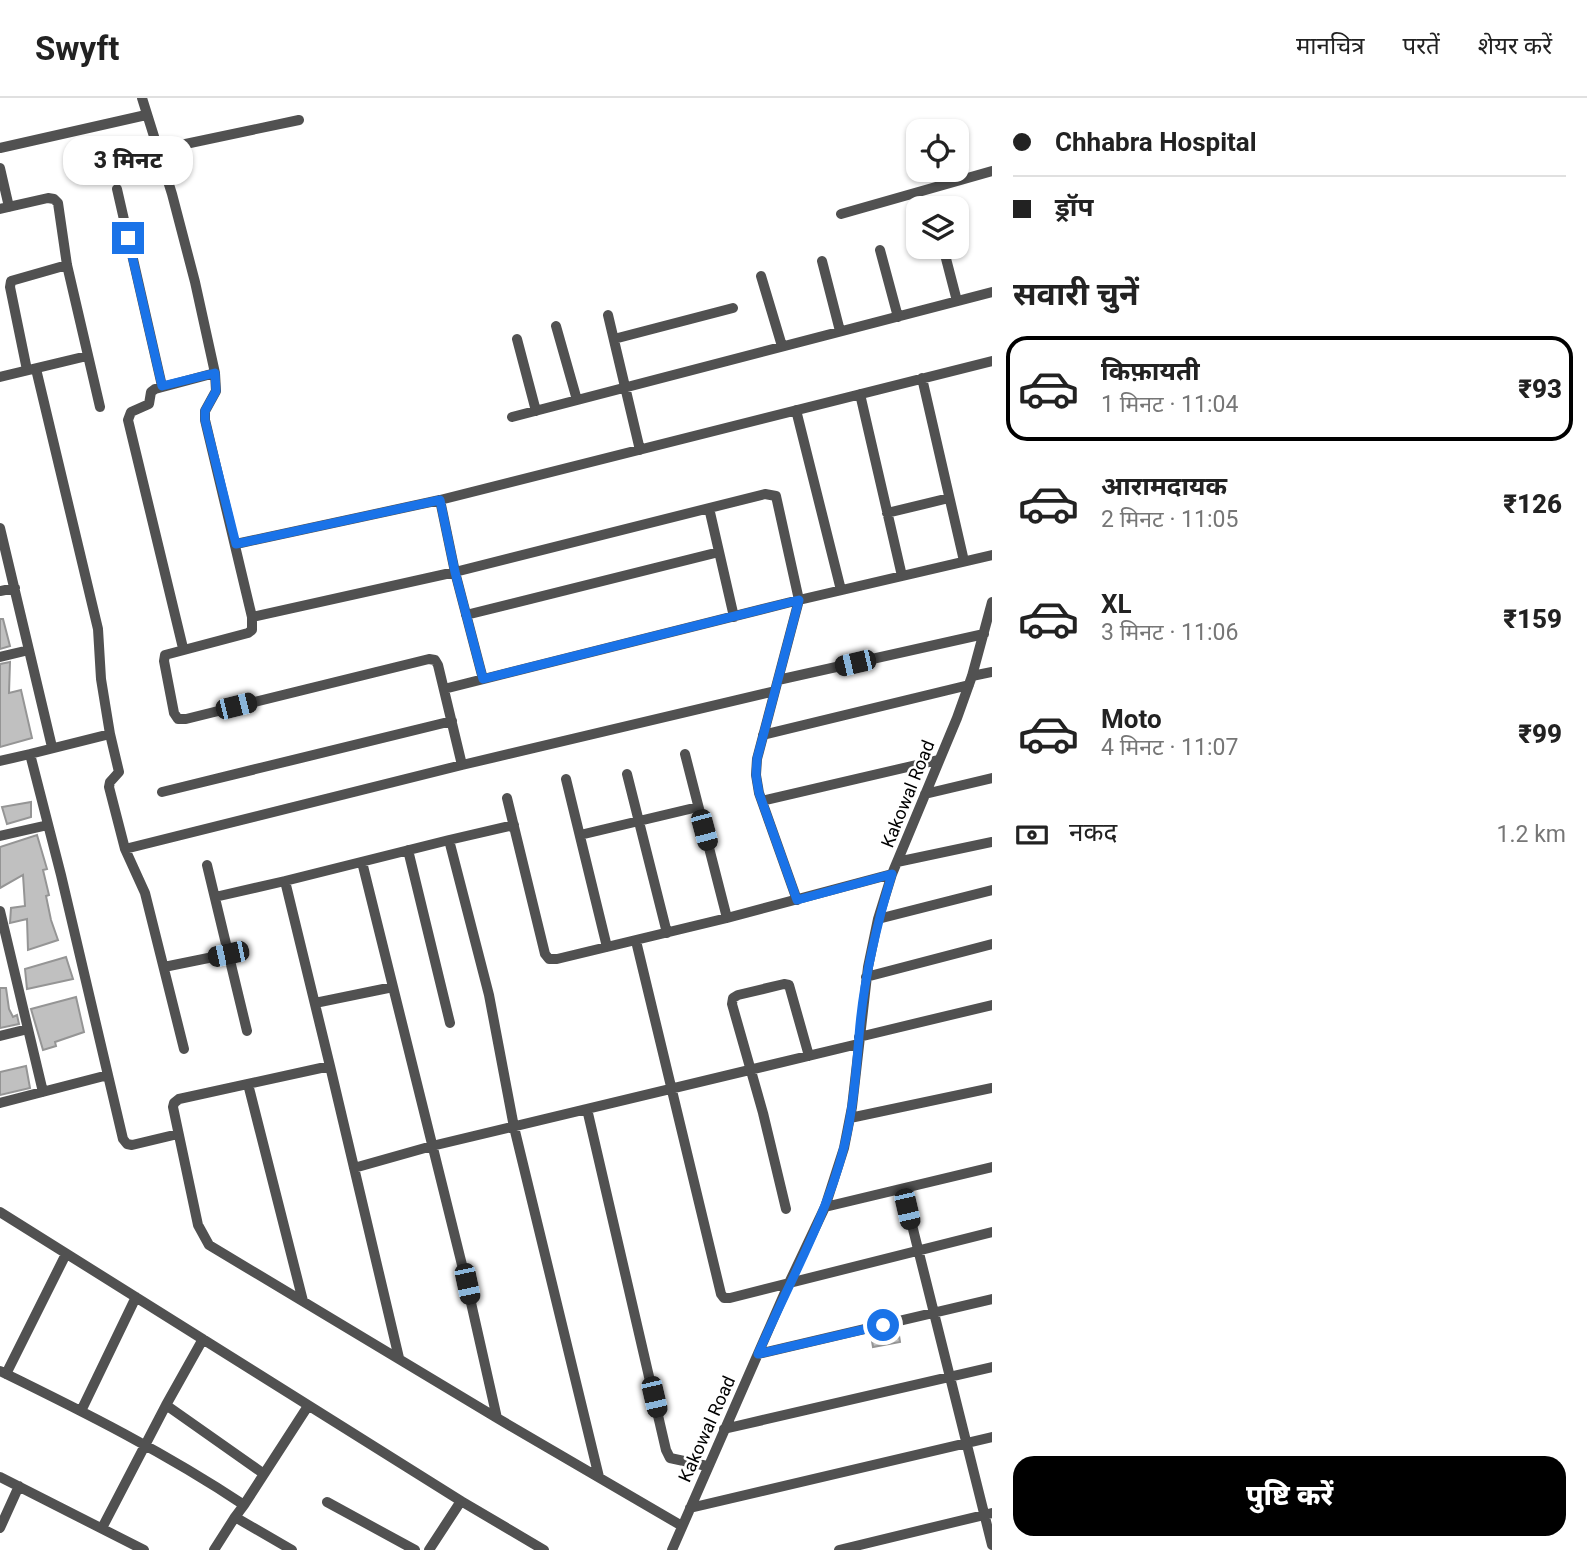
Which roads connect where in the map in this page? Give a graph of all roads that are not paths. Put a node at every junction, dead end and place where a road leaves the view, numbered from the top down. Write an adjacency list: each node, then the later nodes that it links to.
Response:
1 (142, 98): 2 (street)
2 (146, 115): 4 (street); 5 (street)
3 (299, 120): 5 (street)
4 (0, 148)
5 (157, 150): 29 (street)
6 (0, 168): 9 (street)
7 (992, 171): 10 (street)
8 (117, 189): 32 (street)
9 (5, 208): 14 (street)
10 (841, 214)
11 (880, 250): 20 (street)
12 (946, 259): 17 (street)
13 (822, 261): 22 (street)
14 (67, 265): 26 (street); 28 (street)
15 (761, 276): 25 (street)
16 (992, 292): 17 (street)
17 (957, 302): 20 (street)
18 (733, 308): 23 (street)
19 (608, 315): 23 (street)
20 (898, 317): 22 (street)
21 (556, 326): 35 (street)
22 (841, 331): 25 (street)
23 (614, 338): 33 (street)
24 (517, 339): 38 (street)
25 (782, 346): 33 (street)
26 (87, 356): 28 (street); 36 (street)
27 (992, 361): 31 (street)
28 (31, 370): 30 (street); 71 (street)
29 (215, 373): 32 (street); 46 (street)
30 (0, 377)
31 (922, 378): 34 (street); 41 (street)
32 (162, 386): 61 (street)
33 (625, 388): 35 (street); 40 (street)
34 (860, 394): 37 (street); 44 (street)
35 (577, 400): 38 (street)
36 (100, 407)
37 (796, 410): 40 (street); 53 (street)
38 (536, 411): 39 (street)
39 (512, 417)
40 (640, 450): 42 (street)
41 (949, 498): 44 (street); 49 (street)
42 (440, 500): 46 (street); 50 (street)
43 (709, 508): 47 (street); 50 (street); 55 (street)
44 (887, 513): 51 (street)
45 (0, 528): 52 (street)
46 (236, 544): 58 (street)
47 (719, 552): 57 (street); 59 (street)
48 (992, 555): 49 (street)
49 (964, 561): 51 (street)
50 (455, 572): 57 (street); 58 (street)
51 (902, 576): 53 (street)
52 (15, 588): 54 (street); 62 (street)
53 (841, 590): 55 (street)
54 (0, 591)
55 (799, 600): 59 (street); 66 (street)
56 (992, 602): 60 (street, Kakowal Road)
57 (466, 615): 65 (street)
58 (253, 617): 61 (street)
59 (734, 617): 65 (street)
60 (984, 634): 66 (street); 67 (street, Kakowal Road)
61 (183, 649): 68 (street)
62 (29, 650): 63 (street); 73 (street)
63 (0, 657)
64 (992, 672): 67 (street)
65 (483, 679): 68 (street)
66 (778, 680): 69 (street)
67 (970, 681): 72 (street); 76 (street, Kakowal Road)
68 (444, 689): 70 (street)
69 (775, 691): 72 (street); 78 (street)
70 (452, 721): 78 (street); 82 (street)
71 (110, 734): 73 (street); 94 (street)
72 (763, 735): 85 (street)
73 (52, 747): 74 (street)
74 (30, 754): 77 (street); 88 (street)
75 (685, 754): 86 (street)
76 (939, 760): 83 (street, Kakowal Road); 85 (street)
77 (0, 761)
78 (462, 765): 94 (street)
79 (627, 774): 87 (street)
80 (992, 778): 83 (street)
81 (566, 779): 90 (street)
82 (162, 792)
83 (925, 794): 97 (street, Kakowal Road)
84 (507, 798): 89 (street)
85 (762, 801): 103 (street)
86 (698, 807): 87 (street); 105 (street)
87 (639, 821): 90 (street); 107 (street)
88 (48, 825): 91 (street); 126 (street)
89 (513, 825): 92 (street); 110 (street)
90 (580, 835): 110 (street)
91 (0, 836)
92 (449, 840): 95 (street); 134 (street)
93 (992, 842): 97 (street)
94 (125, 849): 112 (street)
95 (408, 850): 96 (street); 117 (street)
96 (362, 862): 100 (street); 114 (street)
97 (897, 862): 99 (street, Kakowal Road)
98 (207, 865): 102 (street)
99 (892, 874): 103 (street); 106 (street, Kakowal Road)
100 (285, 881): 102 (street); 115 (street)
101 (992, 890): 106 (street)
102 (215, 897): 111 (street)
103 (797, 900): 105 (street)
104 (0, 911): 118 (street)
105 (727, 918): 107 (street)
106 (878, 919): 113 (street, Kakowal Road)
107 (667, 933): 108 (street)
108 (636, 941): 110 (street); 129 (street)
109 (992, 944): 113 (street)
110 (607, 947)
111 (228, 954): 112 (street); 119 (street)
112 (164, 967): 122 (street)
113 (866, 977): 121 (street, Kakowal Road)
114 (393, 987): 115 (street); 136 (street)
115 (314, 1003): 124 (street)
116 (992, 1005): 121 (street)
117 (450, 1023)
118 (28, 1029): 120 (street); 130 (street)
119 (247, 1031)
120 (0, 1036)
121 (858, 1041): 123 (street); 133 (street, Kakowal Road)
122 (184, 1049)
123 (809, 1056): 125 (street); 125 (street)
124 (330, 1066): 127 (street); 138 (street)
125 (750, 1070): 129 (street); 141 (street)
126 (108, 1075): 130 (street); 135 (street)
127 (248, 1084): 135 (street); 149 (street)
128 (992, 1088): 133 (street)
129 (671, 1090): 132 (street); 146 (street)
130 (43, 1092): 131 (street)
131 (0, 1103)
132 (587, 1109): 134 (street); 165 (street)
133 (850, 1118): 140 (street, Kakowal Road)
134 (514, 1127): 136 (street); 167 (street)
135 (178, 1135): 149 (street)
136 (432, 1146): 138 (street); 160 (street)
137 (992, 1167): 139 (street)
138 (354, 1168): 153 (street)
139 (902, 1189): 140 (street); 144 (street)
140 (825, 1207): 146 (street, Kakowal Road)
141 (786, 1209)
142 (0, 1212): 145 (street)
143 (992, 1231): 144 (street)
144 (917, 1250): 146 (street); 150 (street)
145 (66, 1254): 147 (street); 155 (street)
146 (789, 1283): 152 (street, Kakowal Road)
147 (136, 1297): 151 (street); 159 (street)
148 (992, 1299): 150 (street)
149 (303, 1301): 153 (street)
150 (932, 1313): 152 (street); 156 (street)
151 (203, 1339): 157 (street); 158 (street)
152 (758, 1354): 161 (street, Kakowal Road)
153 (399, 1358): 160 (street)
154 (992, 1367): 156 (street)
155 (3, 1373): 159 (street)
156 (950, 1376): 161 (street); 164 (street)
157 (166, 1405): 163 (street); 166 (street)
158 (308, 1406): 166 (street); 170 (street)
159 (80, 1411): 163 (street)
160 (496, 1418): 167 (street)
161 (724, 1429): 165 (street, Kakowal Road)
162 (992, 1437): 164 (street)
163 (144, 1443): 172 (street); 178 (street)
164 (966, 1443): 173 (street); 174 (street)
165 (707, 1466): 173 (street, Kakowal Road)
166 (264, 1474): 172 (street)
167 (599, 1477): 176 (street)
168 (0, 1478): 169 (street)
169 (19, 1486): 177 (street); 178 (street)
170 (461, 1501): 185 (street); 186 (street)
171 (327, 1502): 184 (street)
172 (244, 1505): 175 (street)
173 (690, 1508): 176 (street, Kakowal Road)
174 (988, 1514): 180 (street); 188 (street)
175 (235, 1517): 182 (street); 183 (street)
176 (682, 1526): 187 (street, Kakowal Road)
177 (0, 1528)
178 (102, 1528): 179 (street)
179 (123, 1545): 181 (street)
180 (992, 1545)
181 (144, 1550)
182 (214, 1550)
183 (292, 1550)
184 (415, 1550)
185 (429, 1550)
186 (544, 1550)
187 (672, 1550)
188 (839, 1550)

